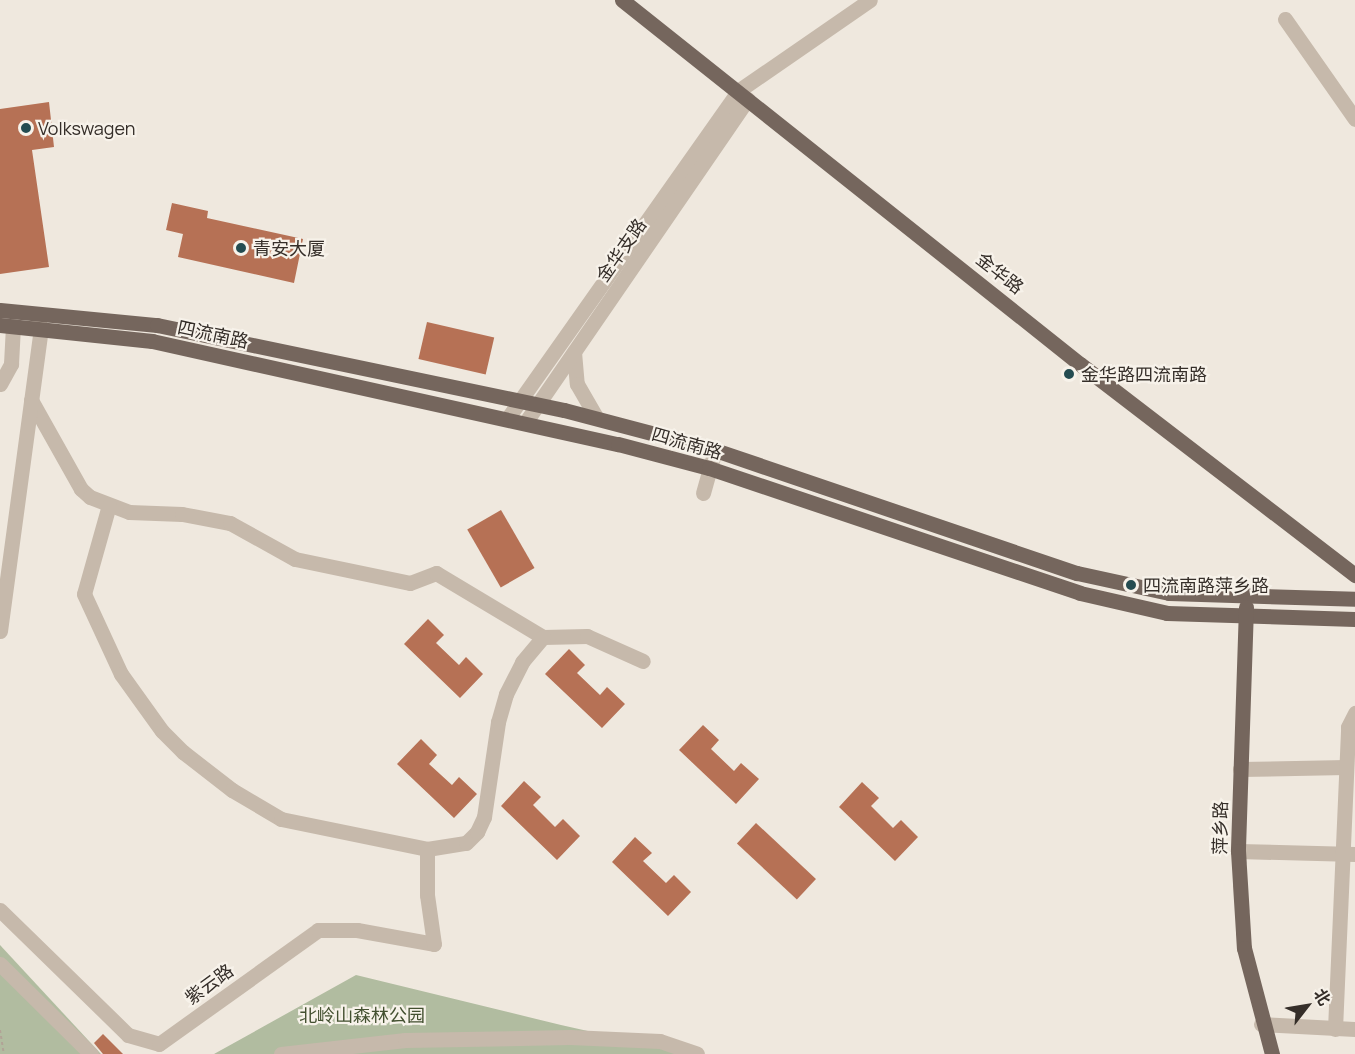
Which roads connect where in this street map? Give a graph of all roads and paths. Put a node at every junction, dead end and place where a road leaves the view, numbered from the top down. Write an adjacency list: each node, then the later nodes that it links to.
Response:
1 (622, 0): 4 (main road, 金华路)
2 (870, 0): 4 (street, 金华支路)
3 (1285, 19): 5 (street)
4 (743, 95): 10 (street, 金华支路); 13 (street); 22 (main road, 金华路)
5 (1355, 119)
6 (0, 310): 7 (main road, 四流南路)
7 (35, 312): 9 (street); 13 (main road, 四流南路)
8 (7, 326): 9 (main road, 四流南路); 11 (street)
9 (41, 328): 12 (street); 16 (main road, 四流南路)
10 (574, 352): 14 (street, 金华支路); 15 (street)
11 (0, 384)
12 (31, 400): 21 (street); 27 (street)
13 (520, 400): 14 (main road, 四流南路); 16 (street)
14 (538, 404): 15 (main road, 四流南路); 17 (street, 金华支路)
15 (597, 418): 18 (main road, 四流南路)
16 (507, 419): 17 (main road, 四流南路)
17 (525, 423): 19 (main road, 四流南路)
18 (715, 450): 19 (street); 23 (main road, 四流南路)
19 (709, 468): 20 (street); 25 (main road, 四流南路)
20 (703, 493)
21 (109, 505): 28 (street); 33 (street)
22 (1355, 575)
23 (1246, 598): 24 (main road, 四流南路); 25 (main road, 萍乡路)
24 (1355, 599)
25 (1246, 617): 26 (main road, 四流南路); 32 (main road, 萍乡路)
26 (1355, 619)
27 (0, 631)
28 (543, 637): 29 (street); 33 (street)
29 (643, 661)
30 (1355, 713): 31 (street)
31 (1346, 767): 32 (street); 35 (street)
32 (1240, 769): 34 (main road, 萍乡路)
33 (427, 849): 36 (street, 紫云路)
34 (1238, 851): 35 (street); 40 (main road, 萍乡路)
35 (1349, 854): 37 (street)
36 (0, 910)
37 (1339, 942): 38 (street); 41 (street)
38 (1355, 942)
39 (0, 964): 45 (street)
40 (1261, 1024): 41 (street); 48 (main road, 萍乡路)
41 (1335, 1029): 42 (street)
42 (1355, 1029)
43 (0, 1030): 44 (path)
44 (4, 1054)
45 (91, 1054)
46 (281, 1054): 47 (street)
47 (697, 1054)
48 (1272, 1054)

